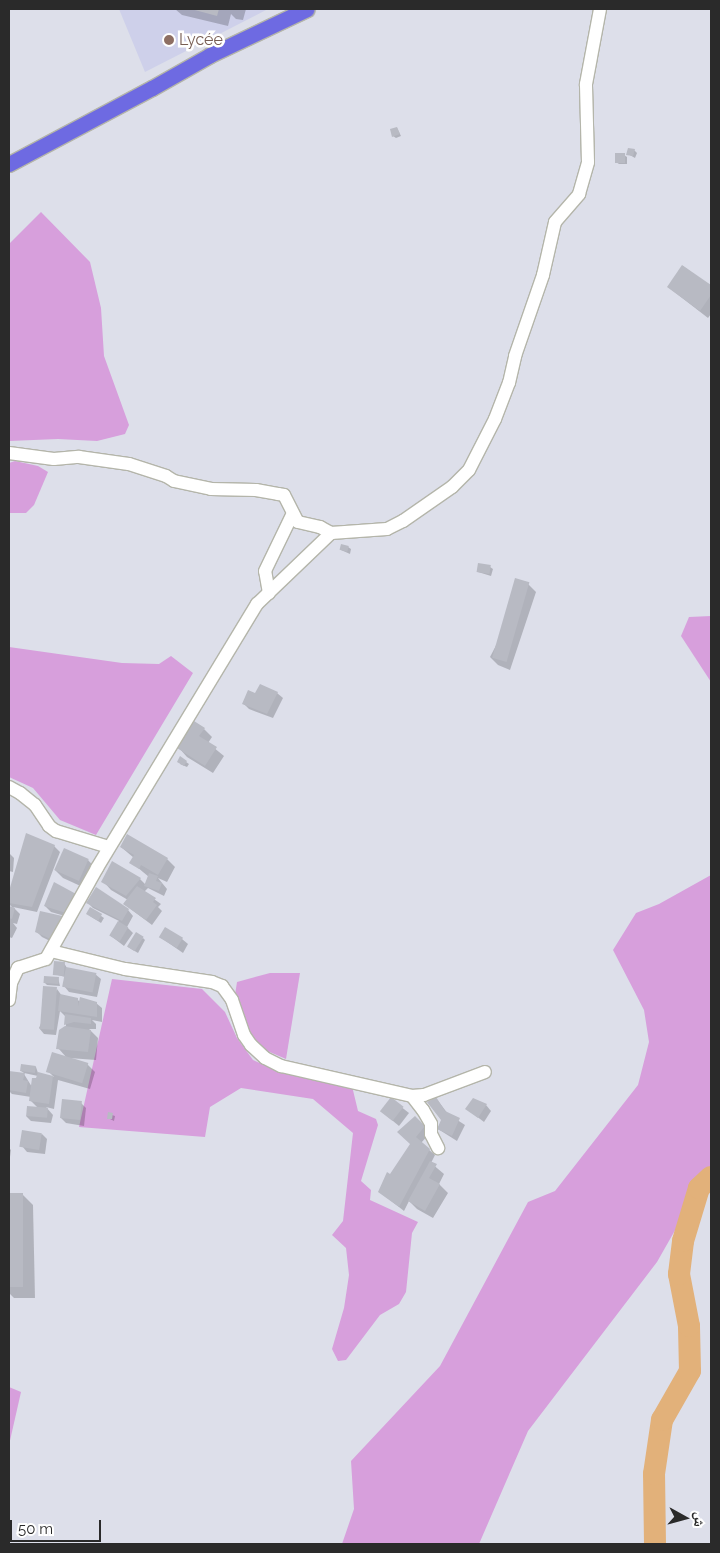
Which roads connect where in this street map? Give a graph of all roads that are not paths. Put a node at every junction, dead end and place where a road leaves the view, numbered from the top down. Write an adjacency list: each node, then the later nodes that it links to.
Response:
1 (307, 9): 3 (main road)
2 (600, 9): 6 (street)
3 (9, 164)
4 (9, 452): 5 (street)
5 (293, 513): 6 (street); 7 (street)
6 (331, 533): 7 (street)
7 (269, 593): 9 (street)
8 (9, 788): 9 (street)
9 (109, 847): 10 (street)
10 (50, 951): 11 (street); 13 (street)
11 (9, 1000)
12 (485, 1072): 13 (street)
13 (412, 1096): 14 (street)
14 (438, 1148)

